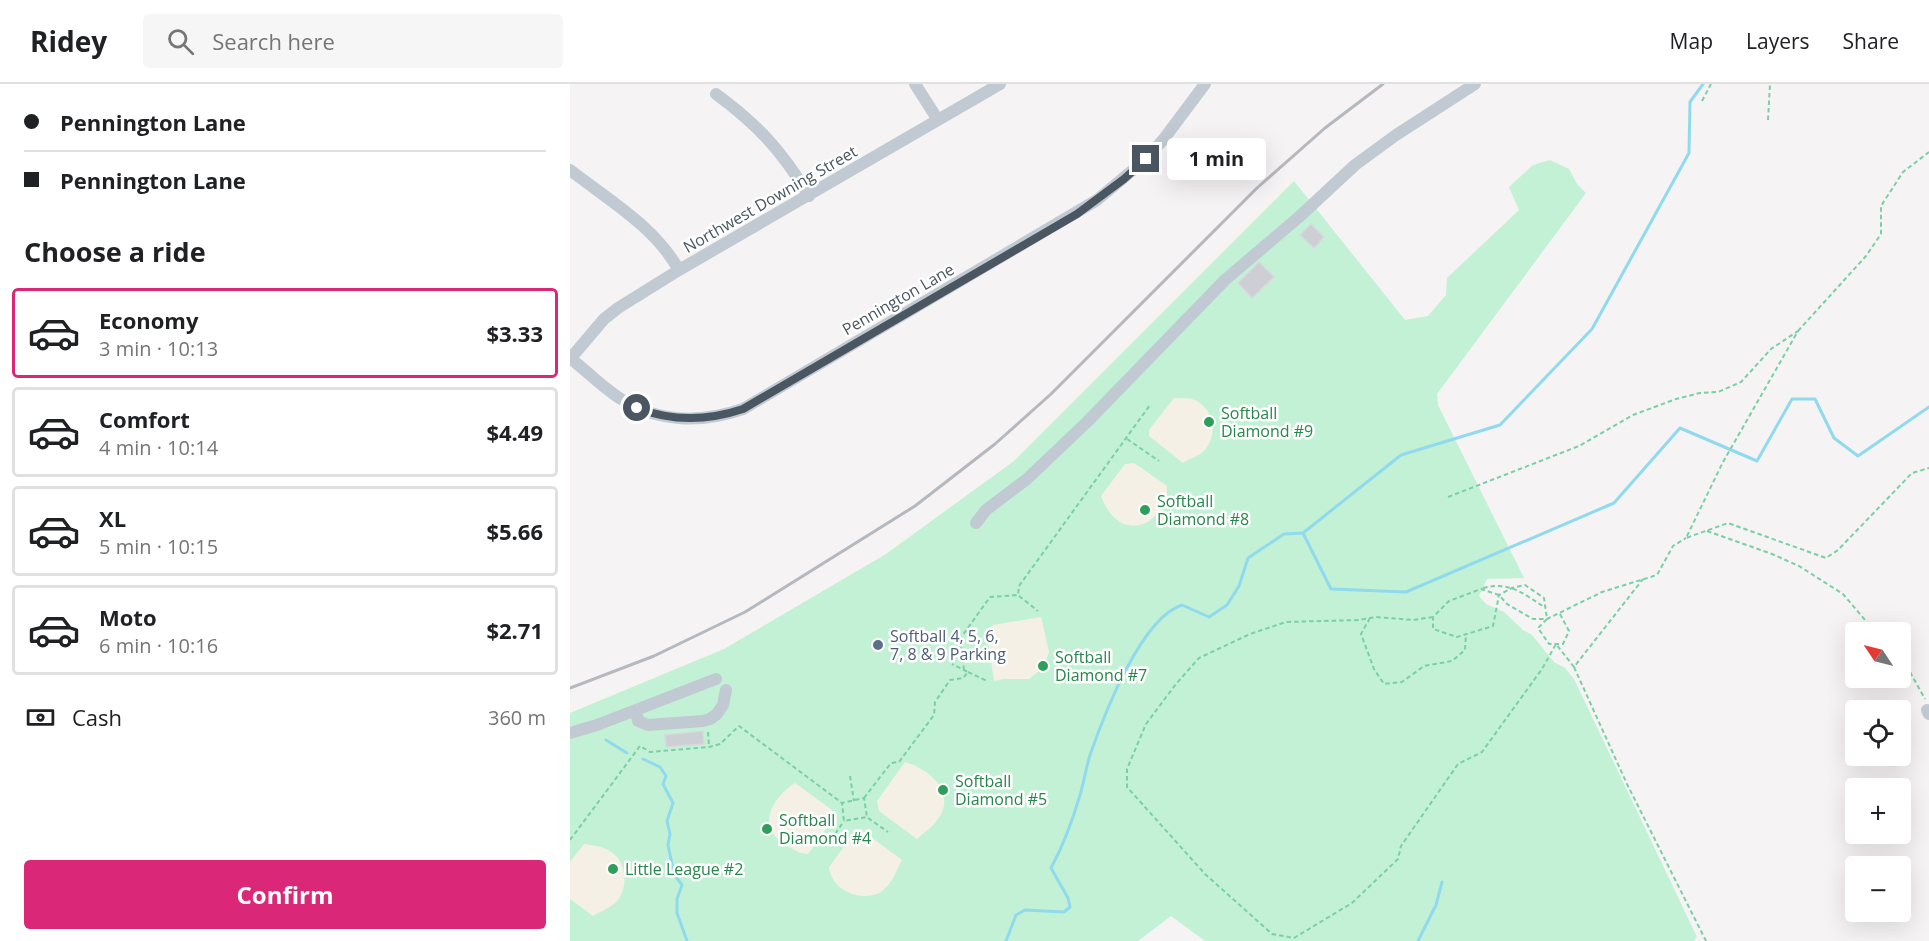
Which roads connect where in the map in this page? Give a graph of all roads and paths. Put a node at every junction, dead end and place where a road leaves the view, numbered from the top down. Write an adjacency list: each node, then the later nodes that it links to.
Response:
1 (915, 84): 9 (street)
2 (1000, 84): 9 (street, Northwest Downing Street)
3 (1205, 84): 16 (street, Pennington Lane)
4 (1474, 84): 22 (street)
5 (1711, 84): 8 (path)
6 (1770, 84): 10 (path)
7 (716, 94): 13 (street)
8 (1702, 101)
9 (938, 120): 13 (street, Northwest Downing Street)
10 (1768, 120)
11 (1929, 152): 15 (path)
12 (570, 170): 14 (street)
13 (809, 196): 14 (street, Northwest Downing Street)
14 (678, 270): 16 (street, Northwest Downing Street)
15 (1798, 331): 21 (path); 24 (path)
16 (570, 358)
17 (1150, 405): 18 (path)
18 (1127, 438): 19 (path); 28 (path)
19 (1159, 461)
20 (1929, 468): 23 (path)
21 (1448, 497)
22 (976, 523)
23 (1707, 531): 24 (path); 36 (path)
24 (1686, 538): 25 (path)
25 (1643, 579): 32 (path); 40 (path)
26 (1512, 588): 27 (path); 29 (path); 30 (path); 30 (path)
27 (1481, 589): 29 (path); 33 (path)
28 (1018, 595): 31 (path); 41 (path)
29 (1499, 595): 35 (path); 37 (path)
30 (1546, 608): 35 (path)
31 (1038, 611)
32 (1560, 614): 35 (path); 38 (path)
33 (1433, 617): 34 (path); 37 (path)
34 (1370, 618): 37 (path); 38 (path)
35 (1547, 619): 38 (path)
36 (1867, 622)
37 (1466, 634)
38 (1556, 644): 40 (path)
39 (952, 664): 41 (path)
40 (1574, 667): 59 (path)
41 (964, 670): 42 (path)
42 (968, 672): 45 (path); 51 (path)
43 (1911, 674): 48 (path)
44 (716, 679): 47 (street)
45 (987, 681)
46 (726, 690): 47 (street)
47 (636, 710): 49 (street)
48 (1928, 712)
49 (570, 733)
50 (850, 776): 52 (path)
51 (864, 798): 52 (path); 54 (path)
52 (854, 801): 53 (path)
53 (842, 803): 55 (path); 57 (path)
54 (867, 817): 55 (path); 56 (path)
55 (844, 821): 58 (path)
56 (888, 832)
57 (570, 840)
58 (831, 840)
59 (1706, 941)

